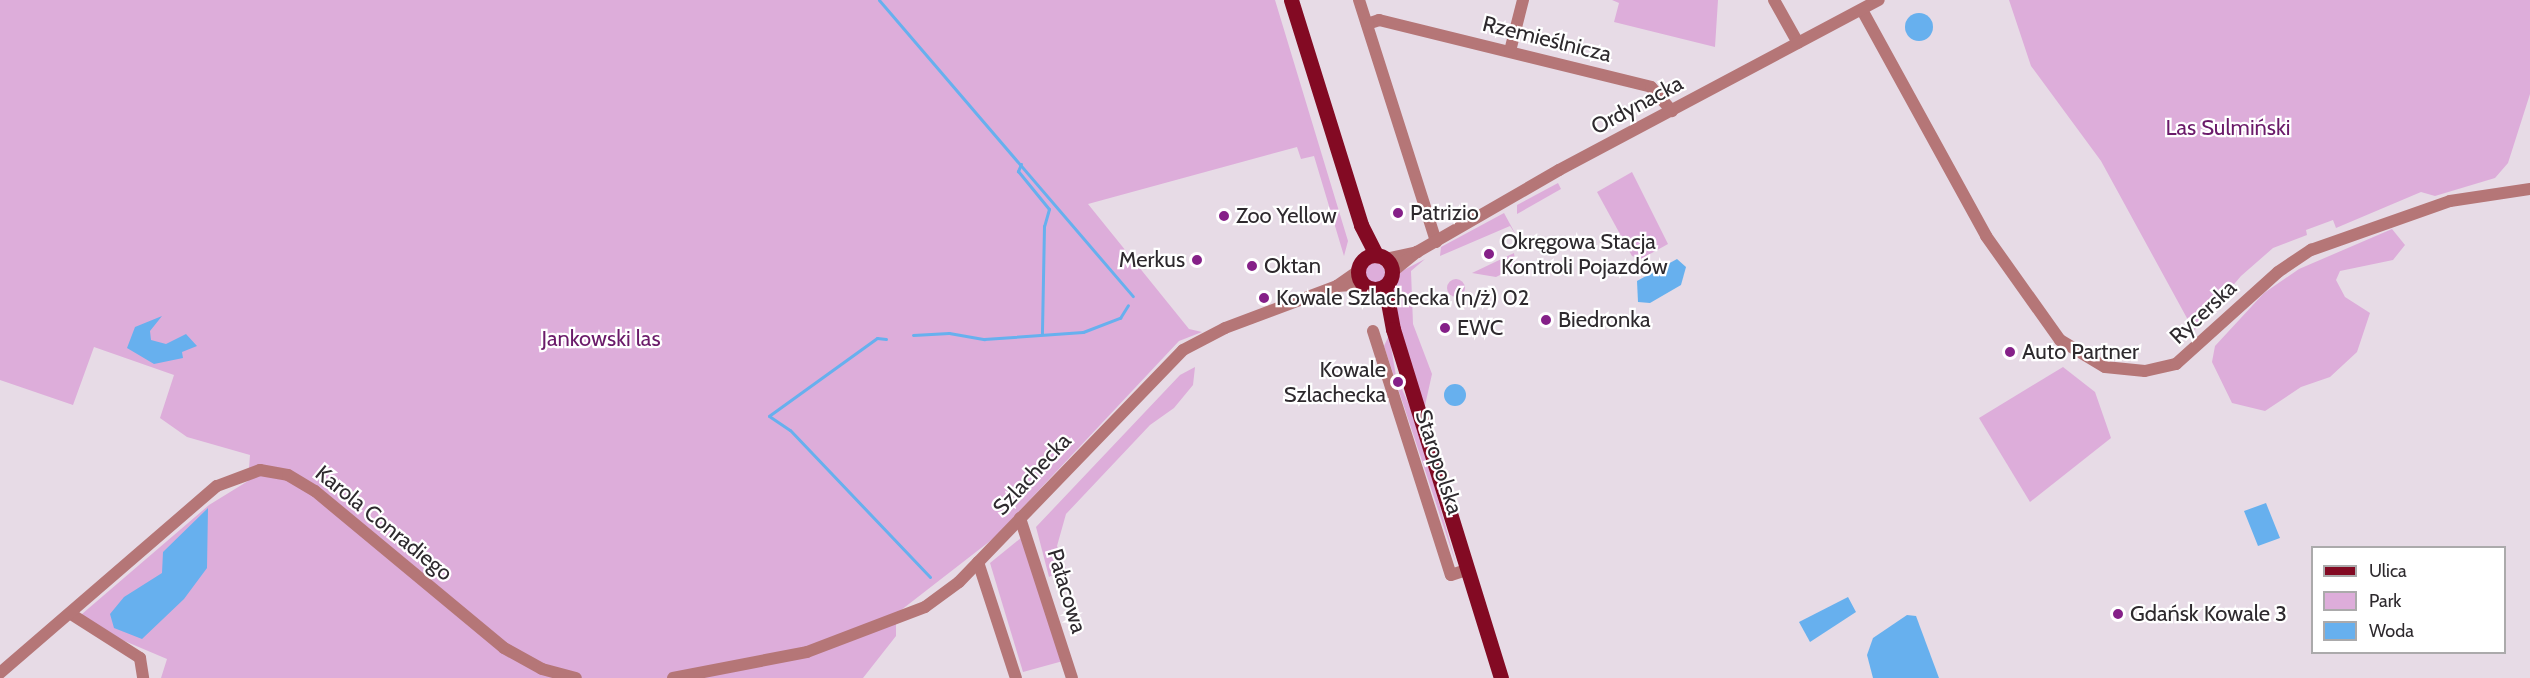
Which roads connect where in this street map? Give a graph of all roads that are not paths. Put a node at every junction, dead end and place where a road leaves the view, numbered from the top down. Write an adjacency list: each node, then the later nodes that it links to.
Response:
1 (1291, 0): 13 (main road, Staropolska)
2 (1359, 0): 7 (street)
3 (1523, 0): 9 (street)
4 (1774, 0): 8 (street)
5 (1879, 0): 6 (street, Ordynacka)
6 (1862, 10): 8 (street, Ordynacka); 11 (street, Rycerska)
7 (1367, 24): 9 (street, Rzemieślnicza); 12 (street)
8 (1798, 43): 10 (street, Ordynacka)
9 (1510, 51): 10 (street, Rzemieślnicza)
10 (1672, 111): 12 (street, Ordynacka)
11 (2530, 189)
12 (1436, 242): 13 (street, Ordynacka)
13 (1374, 272): 14 (main road, Staropolska); 17 (street, Szlachecka)
14 (1393, 329): 16 (street); 19 (main road, Staropolska)
15 (1373, 330): 16 (street, Staropolska)
16 (1379, 348): 19 (street, Staropolska)
17 (1020, 518): 18 (street, Szlachecka); 26 (street, Pałacowa)
18 (978, 562): 24 (street, Szlachecka); 25 (street)
19 (1466, 570): 27 (main road, Staropolska)
20 (71, 614): 21 (street, Karola Conradiego); 22 (street); 23 (street, Karola Conradiego)
21 (0, 673)
22 (143, 678)
23 (576, 678)
24 (673, 678)
25 (1016, 678)
26 (1072, 678)
27 (1501, 678)

